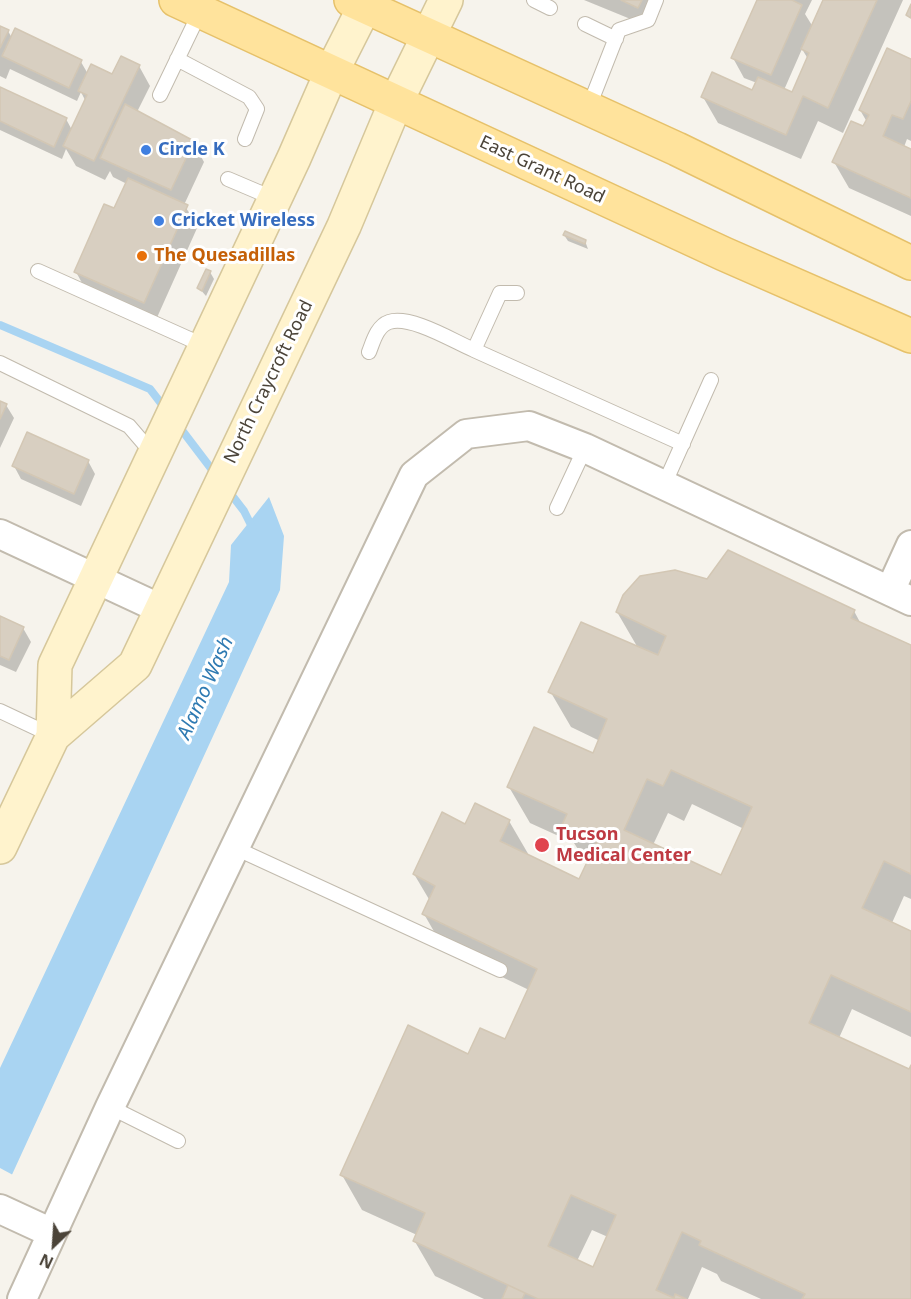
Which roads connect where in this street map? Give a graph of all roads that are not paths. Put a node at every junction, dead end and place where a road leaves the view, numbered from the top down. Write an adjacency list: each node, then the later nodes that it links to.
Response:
1 (446, 0): 8 (main road, North Craycroft Road)
2 (534, 0): 6 (lane)
3 (656, 0): 9 (lane)
4 (362, 2): 8 (main road); 11 (main road, North Craycroft Road)
5 (188, 6): 10 (lane); 11 (main road, East Grant Road)
6 (550, 8)
7 (585, 24): 9 (lane)
8 (428, 36): 13 (main road, North Craycroft Road); 14 (main road)
9 (616, 39): 14 (lane)
10 (177, 59): 12 (lane); 15 (lane)
11 (332, 71): 13 (main road, East Grant Road); 17 (main road, North Craycroft Road)
12 (160, 95)
13 (396, 102): 21 (main road, East Grant Road); 36 (main road, North Craycroft Road)
14 (588, 109): 18 (main road)
15 (245, 139)
16 (228, 179): 17 (lane)
17 (275, 199): 22 (main road, North Craycroft Road)
18 (911, 263)
19 (38, 271): 22 (lane)
20 (517, 293): 23 (lane)
21 (911, 336)
22 (205, 346): 29 (main road, North Craycroft Road)
23 (474, 350): 24 (lane); 27 (lane)
24 (369, 352)
25 (0, 363): 29 (lane)
26 (711, 380): 27 (lane)
27 (682, 444): 30 (lane)
28 (585, 448): 30 (street); 31 (lane); 40 (street)
29 (154, 452): 34 (main road, North Craycroft Road)
30 (664, 485): 35 (street)
31 (557, 508)
32 (0, 534): 34 (street)
33 (911, 546): 35 (street)
34 (94, 578): 36 (street); 38 (main road, North Craycroft Road)
35 (900, 596)
36 (161, 609): 38 (main road, North Craycroft Road)
37 (0, 711): 38 (lane)
38 (53, 736): 39 (main road, North Craycroft Road)
39 (0, 847)
40 (235, 848): 41 (lane); 42 (street)
41 (500, 970)
42 (110, 1107): 43 (lane); 45 (street)
43 (178, 1141)
44 (0, 1209): 45 (street)
45 (52, 1233): 46 (street)
46 (22, 1299)

